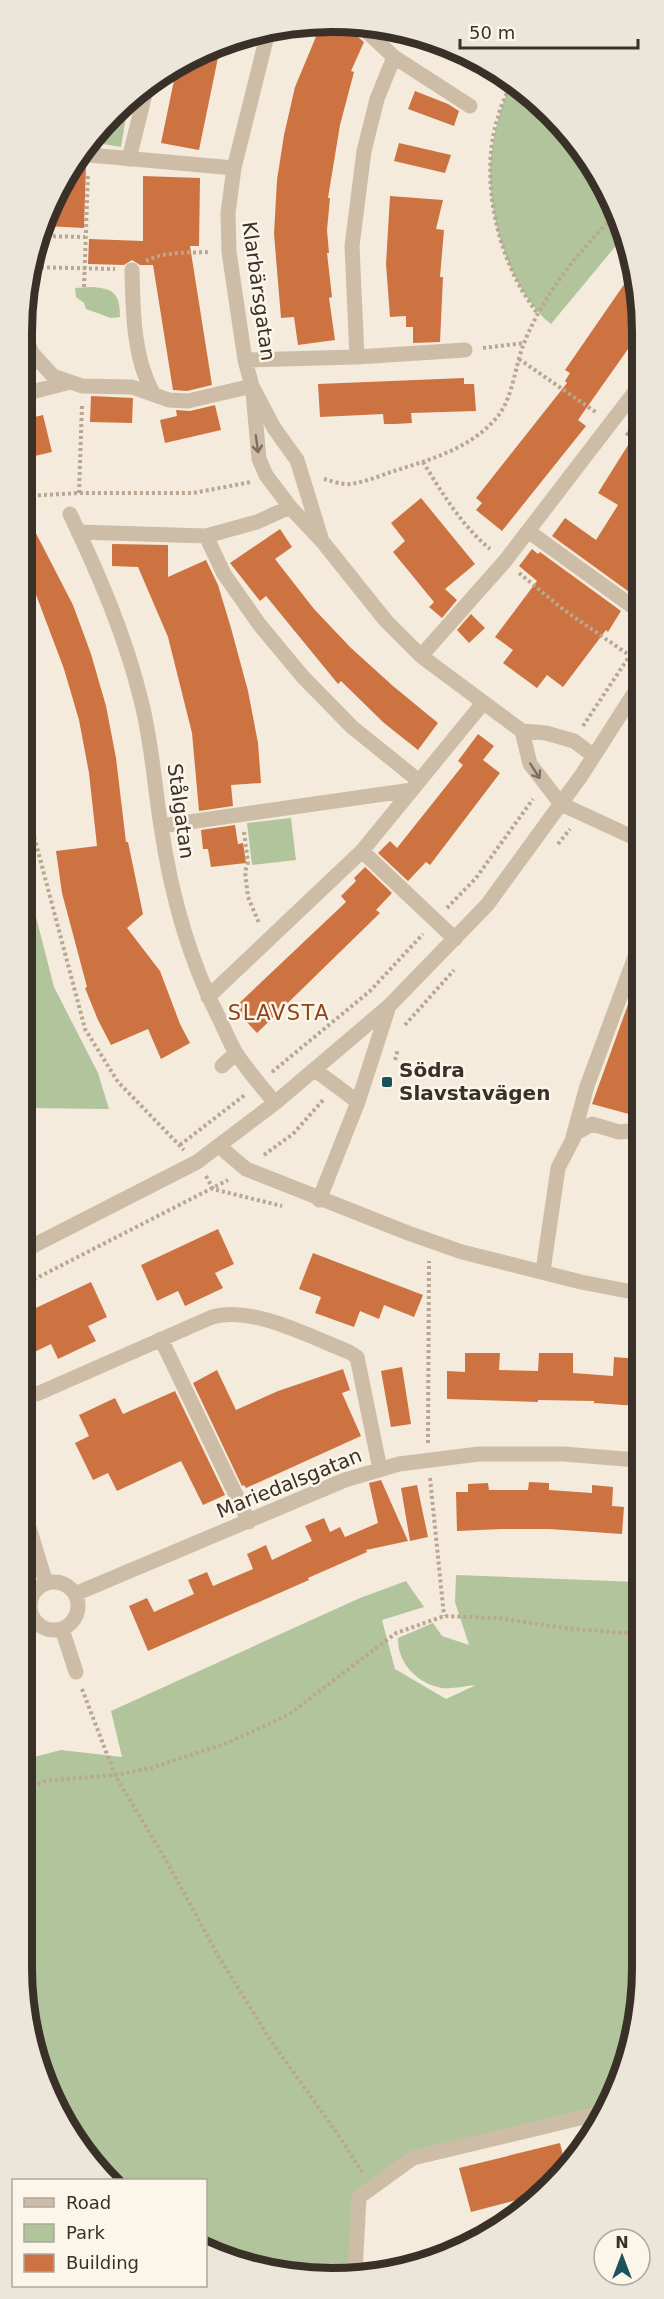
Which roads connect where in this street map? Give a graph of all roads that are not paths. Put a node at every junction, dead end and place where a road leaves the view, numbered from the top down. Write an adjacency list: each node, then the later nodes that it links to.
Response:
1 (369, 34): 3 (street)
2 (267, 39): 8 (street, Klarbärsgatan)
3 (394, 57): 5 (street); 12 (street)
4 (144, 98): 7 (street)
5 (470, 106)
6 (89, 156): 7 (street)
7 (129, 159): 8 (street)
8 (234, 168): 13 (street, Klarbärsgatan)
9 (132, 270): 17 (street)
10 (465, 350): 12 (street)
11 (32, 353): 14 (street)
12 (357, 357): 13 (street)
13 (245, 360): 15 (street, Klarbärsgatan)
14 (76, 384): 16 (street); 17 (street)
15 (252, 386): 17 (street); 19 (street, Klarbärsgatan, one-way to 19); 24 (street, Klarbärsgatan)
16 (32, 392)
17 (153, 393)
18 (632, 399): 21 (street)
19 (290, 507): 23 (street); 24 (street, Klarbärsgatan)
20 (70, 514): 22 (street, Stålgatan)
21 (528, 531): 25 (street); 26 (street)
22 (78, 532): 23 (street); 33 (street, Stålgatan)
23 (206, 536): 31 (street)
24 (322, 541): 26 (street, Klarbärsgatan)
25 (632, 606)
26 (421, 656): 28 (street, Klarbärsgatan)
27 (632, 697): 30 (street)
28 (483, 703): 29 (street, Klarbärsgatan); 31 (street)
29 (522, 731): 30 (street, Klarbärsgatan); 32 (street, one-way to 32)
30 (594, 756): 32 (street)
31 (415, 786): 33 (street); 35 (street)
32 (561, 804): 34 (street); 36 (street)
33 (161, 826): 38 (street, Stålgatan)
34 (632, 837)
35 (362, 851): 36 (street); 38 (street)
36 (455, 939): 39 (street)
37 (632, 965): 46 (street)
38 (208, 997): 40 (street, Stålgatan)
39 (389, 1006): 42 (street); 43 (street)
40 (236, 1053): 41 (street); 44 (street, Stålgatan)
41 (222, 1066)
42 (315, 1070): 43 (street); 44 (street)
43 (358, 1102): 48 (street)
44 (275, 1103): 47 (street)
45 (632, 1131): 46 (street)
46 (572, 1140): 50 (street)
47 (219, 1146): 48 (street); 49 (street)
48 (319, 1200): 50 (street)
49 (32, 1247)
50 (543, 1271): 51 (street)
51 (632, 1292)
52 (161, 1339): 53 (street); 55 (street); 56 (street)
53 (38, 1394)
54 (632, 1460): 55 (street, Mariedalsgatan)
55 (380, 1469): 56 (street, Mariedalsgatan)
56 (249, 1522): 59 (street, Mariedalsgatan)
57 (32, 1537): 58 (street)
58 (46, 1583): 59 (street); 60 (street)
59 (75, 1594): 62 (street)
60 (32, 1596)
61 (32, 1620): 62 (street)
62 (62, 1629): 63 (street)
63 (76, 1672)
64 (593, 2115): 65 (street)
65 (355, 2267)

